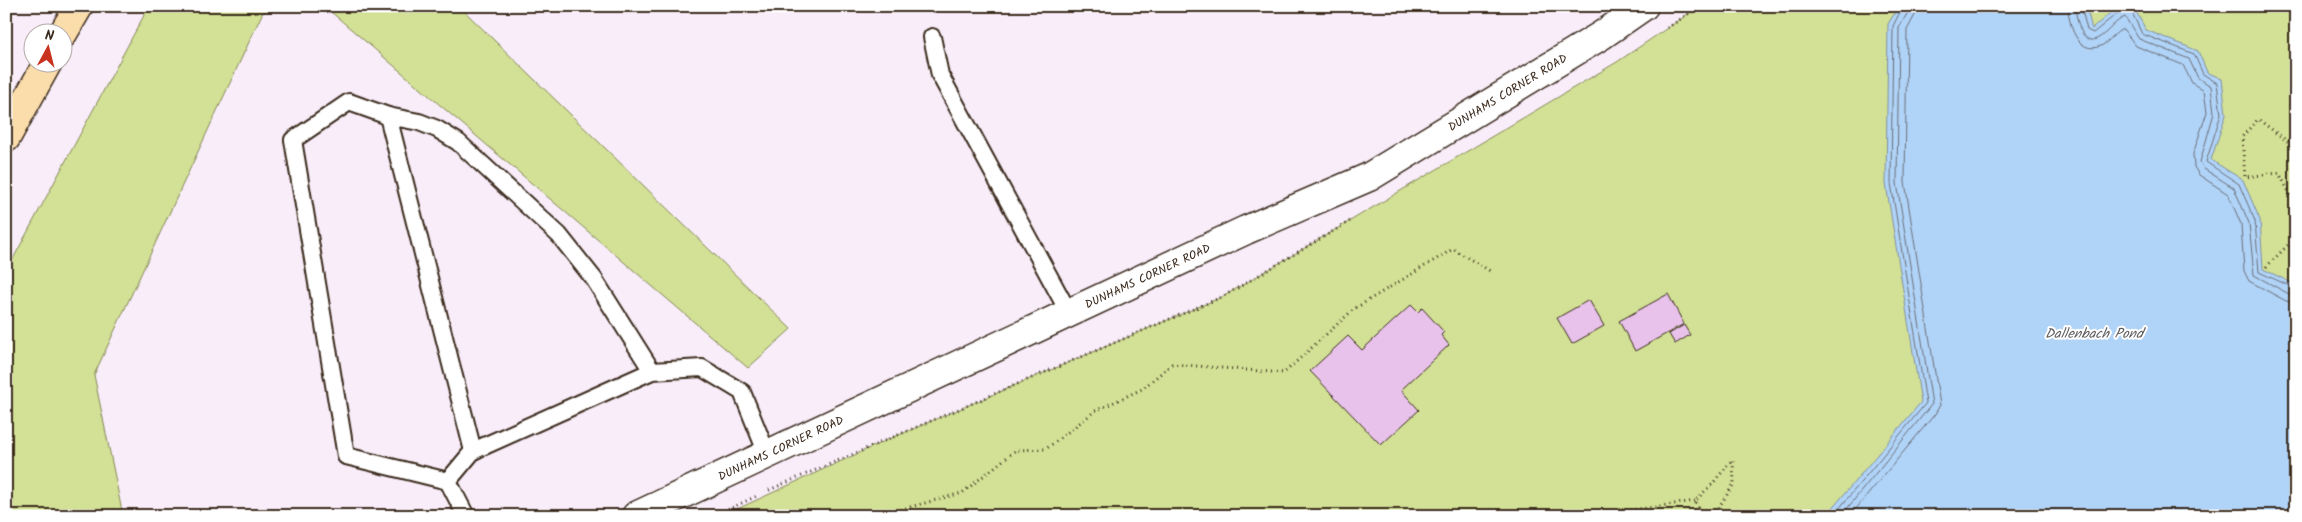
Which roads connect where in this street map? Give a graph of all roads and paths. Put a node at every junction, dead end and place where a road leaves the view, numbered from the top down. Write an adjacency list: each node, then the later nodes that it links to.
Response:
1 (78, 6): 3 (highway)
2 (1644, 6): 15 (street, DUNHAMS CORNER ROAD)
3 (69, 22)
4 (932, 37): 15 (lane)
5 (42, 72): 7 (highway)
6 (388, 116): 16 (lane); 17 (lane); 19 (lane)
7 (6, 138)
8 (2296, 148): 9 (path)
9 (2296, 205)
10 (2296, 233): 11 (path)
11 (2288, 244): 12 (path); 13 (path)
12 (2296, 255)
13 (2266, 267)
14 (1490, 271): 24 (path)
15 (1069, 313): 18 (street, DUNHAMS CORNER ROAD)
16 (652, 371): 17 (lane); 18 (lane)
17 (473, 452): 19 (lane)
18 (767, 454): 23 (street, DUNHAMS CORNER ROAD)
19 (448, 481): 22 (lane)
20 (1695, 501): 21 (path); 25 (path); 26 (path)
21 (1605, 514)
22 (466, 516)
23 (636, 516)
24 (893, 516)
25 (1704, 516)
26 (1714, 516)

